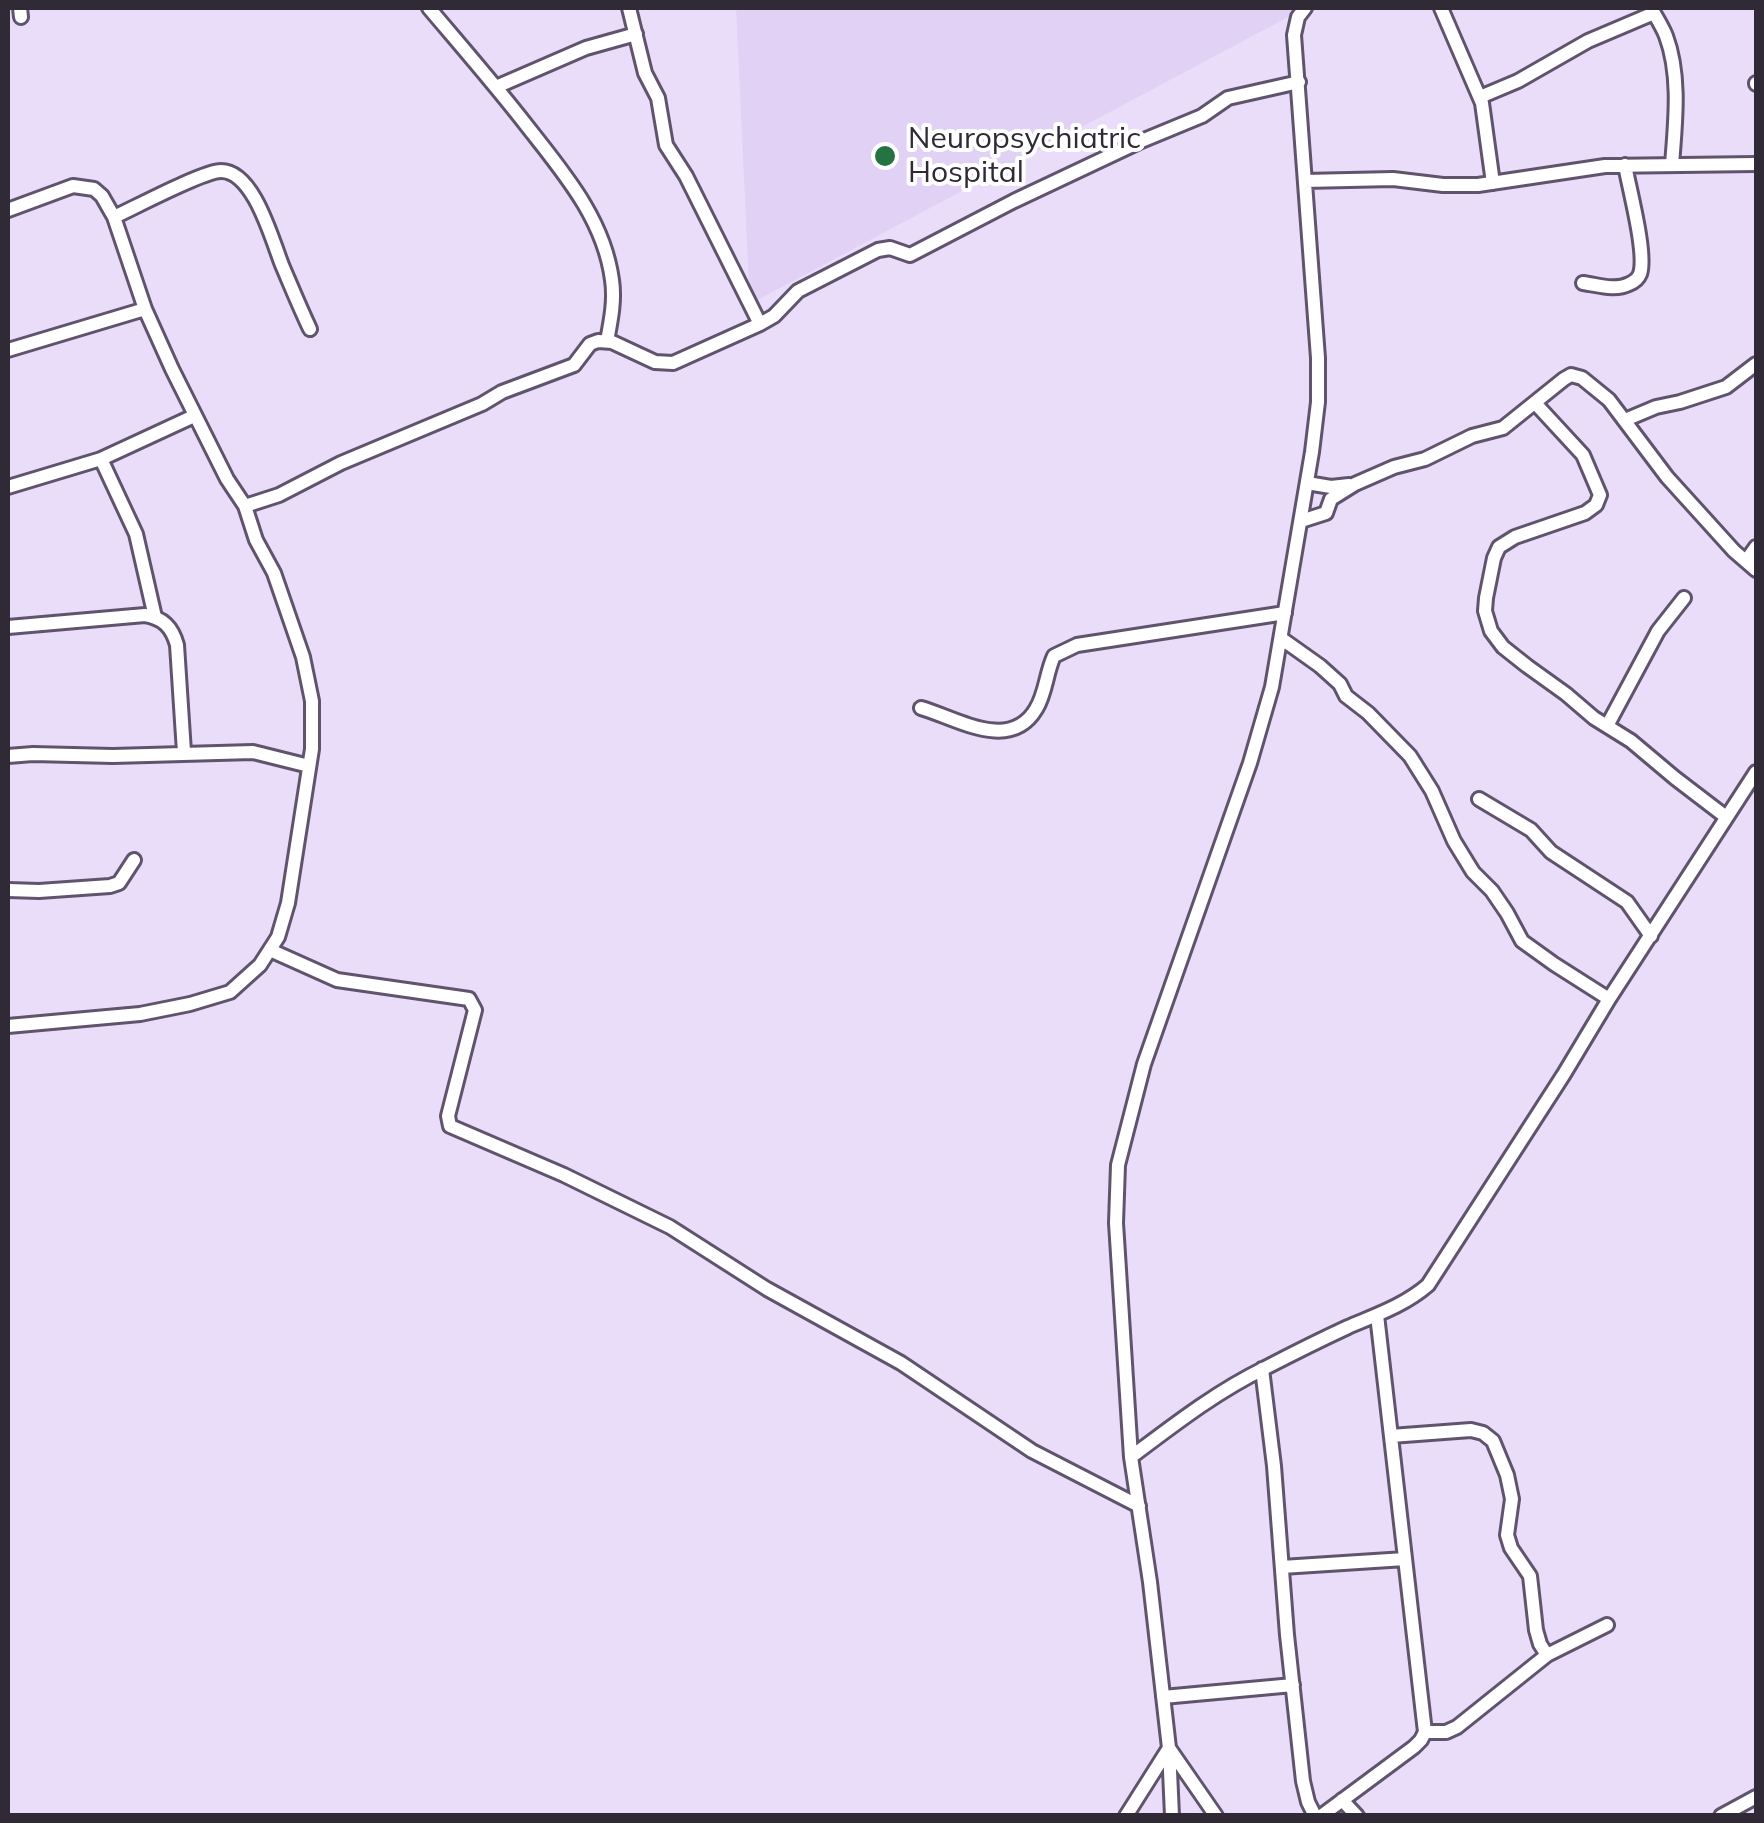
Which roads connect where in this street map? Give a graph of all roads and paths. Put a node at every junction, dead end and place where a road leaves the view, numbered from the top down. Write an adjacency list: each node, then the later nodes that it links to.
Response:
1 (429, 8): 8 (street)
2 (629, 8): 6 (street)
3 (1305, 8): 7 (street)
4 (1441, 8): 9 (street)
5 (1653, 10): 9 (street); 12 (street)
6 (636, 34): 8 (street); 19 (street)
7 (1299, 82): 13 (street); 19 (street)
8 (496, 87): 21 (street)
9 (1480, 98): 14 (street)
10 (1756, 164): 12 (street)
11 (1625, 165): 12 (street); 14 (street); 17 (street)
12 (1672, 165)
13 (1305, 180): 14 (street); 28 (street)
14 (1492, 184)
15 (8, 210): 16 (street)
16 (114, 217): 18 (street); 20 (street)
17 (1583, 283)
18 (145, 310): 22 (street); 25 (street)
19 (760, 324): 21 (street)
20 (310, 329)
21 (608, 341): 31 (street)
22 (8, 350)
23 (1756, 364): 26 (street)
24 (1535, 404): 26 (street); 29 (street); 41 (street)
25 (194, 416): 27 (street); 31 (street)
26 (1625, 420): 34 (street)
27 (101, 459): 30 (street); 37 (street)
28 (1307, 483): 29 (street); 32 (street)
29 (1355, 484): 32 (street)
30 (8, 487)
31 (245, 506): 44 (street)
32 (1302, 521): 36 (street)
33 (1756, 547): 34 (street)
34 (1751, 565)
35 (1684, 598): 41 (street)
36 (1285, 613): 39 (street); 40 (street)
37 (155, 616): 38 (street); 42 (street)
38 (8, 627)
39 (1282, 640): 52 (street); 57 (street)
40 (921, 708)
41 (1607, 726): 47 (street)
42 (184, 752): 43 (street); 44 (street)
43 (8, 756)
44 (309, 766): 51 (street)
45 (1756, 772): 47 (street)
46 (1478, 799): 50 (street)
47 (1726, 817): 50 (street)
48 (134, 860): 49 (street)
49 (8, 890)
50 (1651, 936): 52 (street)
51 (270, 950): 53 (street); 58 (street)
52 (1608, 999): 54 (street)
53 (8, 1026)
54 (1377, 1315): 55 (street); 56 (street)
55 (1262, 1369): 57 (street); 60 (street)
56 (1391, 1436): 59 (street); 62 (street)
57 (1132, 1457): 58 (street)
58 (1138, 1506): 64 (street)
59 (1405, 1559): 60 (street); 65 (street)
60 (1282, 1566): 63 (street)
61 (1607, 1625): 62 (street)
62 (1547, 1655): 65 (street)
63 (1293, 1685): 64 (street); 72 (street)
64 (1164, 1696): 66 (street)
65 (1424, 1732): 68 (street)
66 (1170, 1748): 69 (street); 70 (street); 71 (street)
67 (1756, 1797): 74 (street)
68 (1342, 1800): 72 (street); 73 (street)
69 (1126, 1816)
70 (1172, 1816)
71 (1216, 1816)
72 (1318, 1816)
73 (1357, 1816)
74 (1721, 1816)

